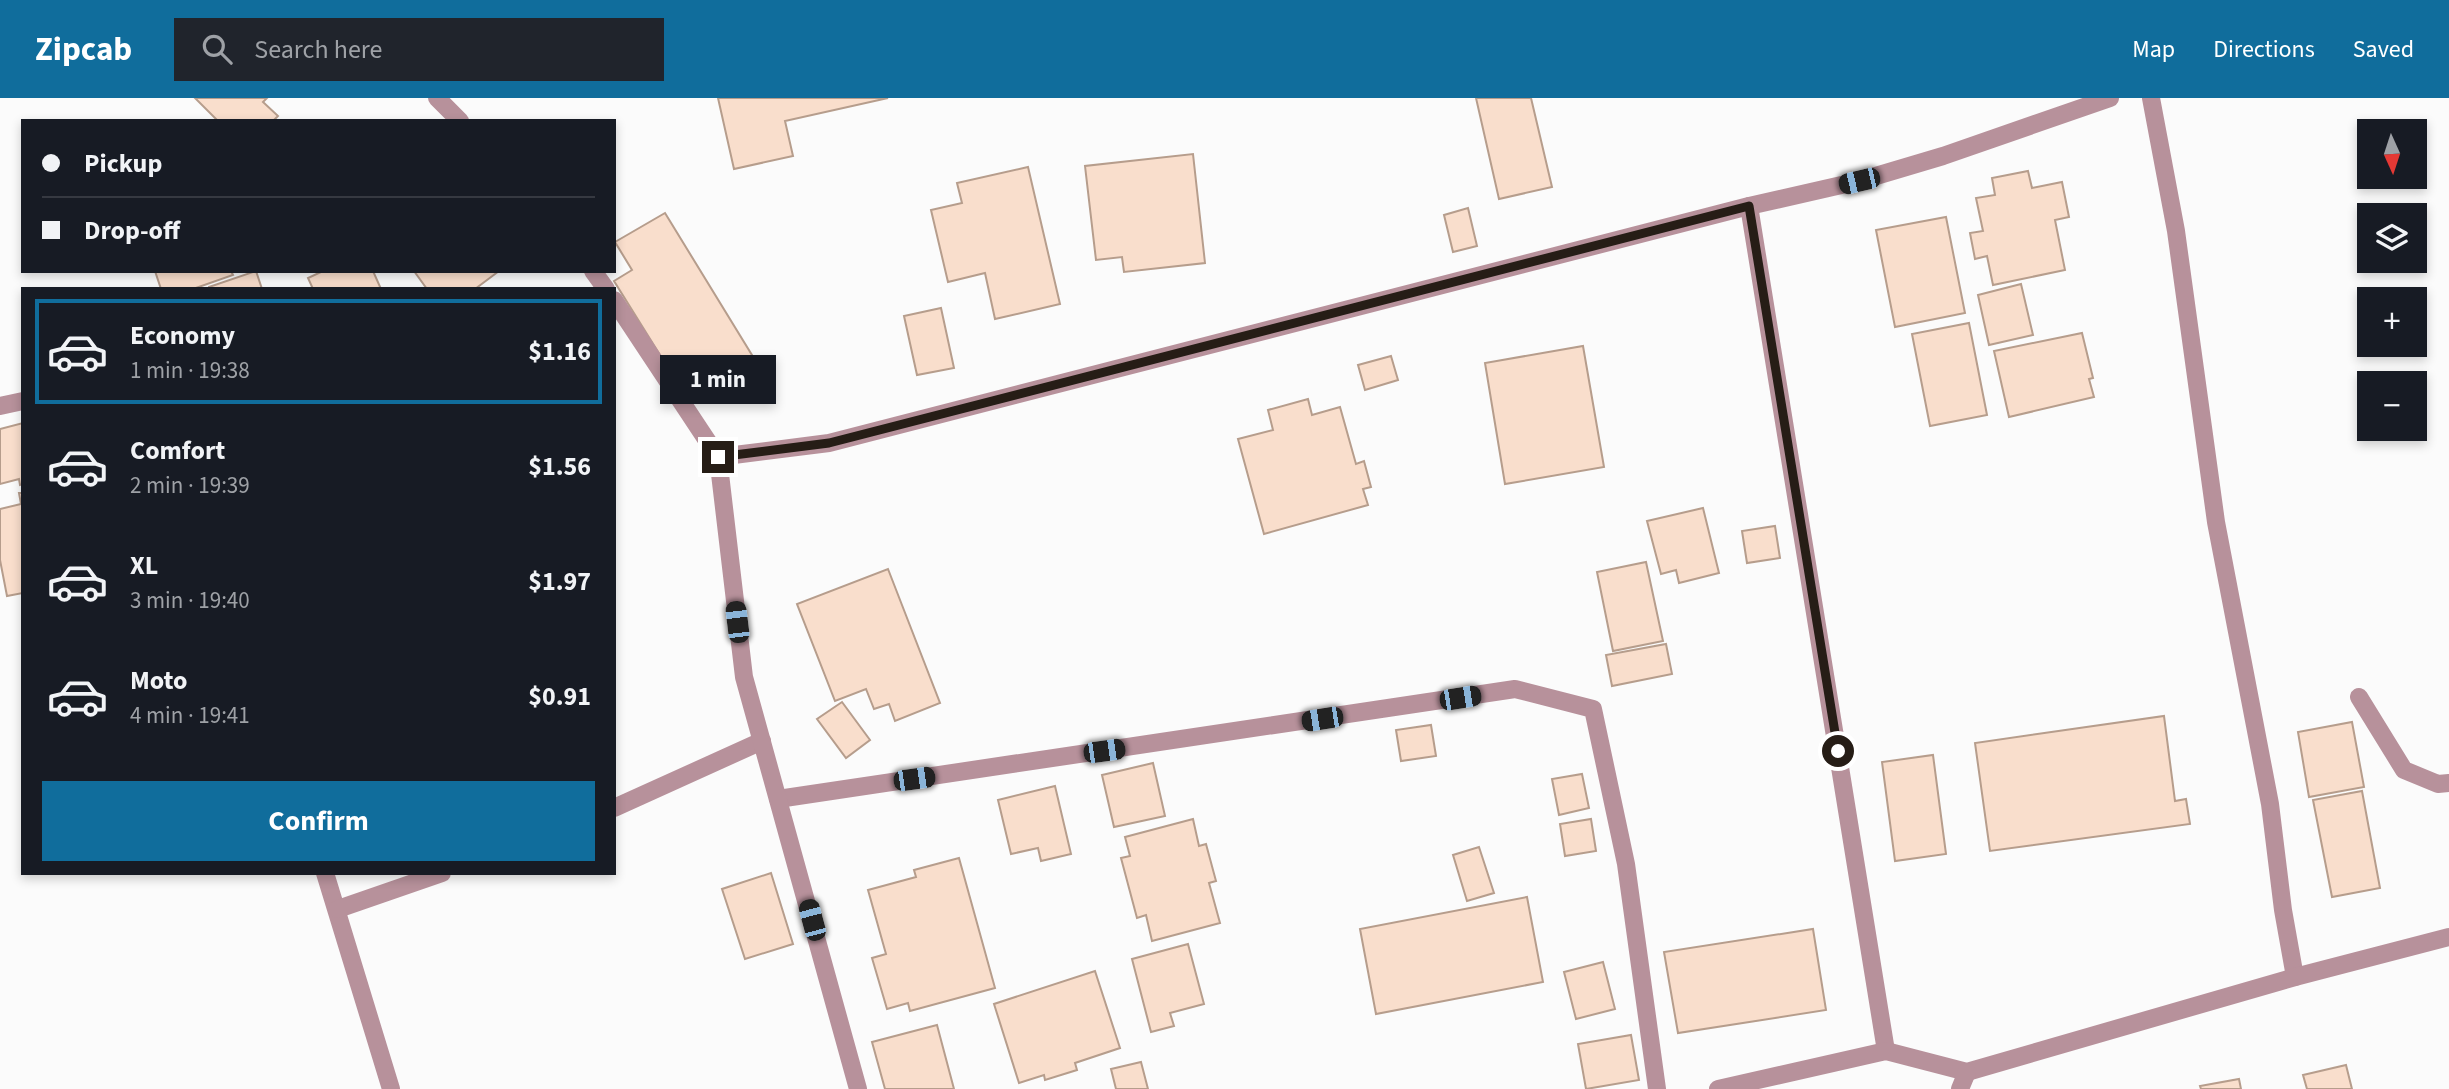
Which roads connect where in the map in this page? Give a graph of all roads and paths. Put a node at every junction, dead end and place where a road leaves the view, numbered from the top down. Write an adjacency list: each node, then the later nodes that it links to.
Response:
1 (437, 98): 4 (street)
2 (2110, 98): 5 (street)
3 (2151, 98): 19 (street)
4 (458, 119)
5 (1749, 206): 9 (street); 20 (street)
6 (616, 303): 9 (street)
7 (21, 401): 8 (street)
8 (0, 405)
9 (718, 457): 11 (street)
10 (2359, 696): 12 (street)
11 (762, 741): 13 (street); 14 (street)
12 (2449, 783)
13 (778, 799): 23 (street); 24 (street)
14 (616, 807)
15 (326, 875): 17 (street)
16 (436, 875): 17 (street)
17 (338, 909): 22 (street)
18 (2449, 937): 19 (street)
19 (2295, 978): 21 (street)
20 (1886, 1051): 21 (street); 25 (street)
21 (1968, 1072): 26 (street)
22 (391, 1089)
23 (858, 1089)
24 (1657, 1089)
25 (1718, 1089)
26 (1960, 1089)

